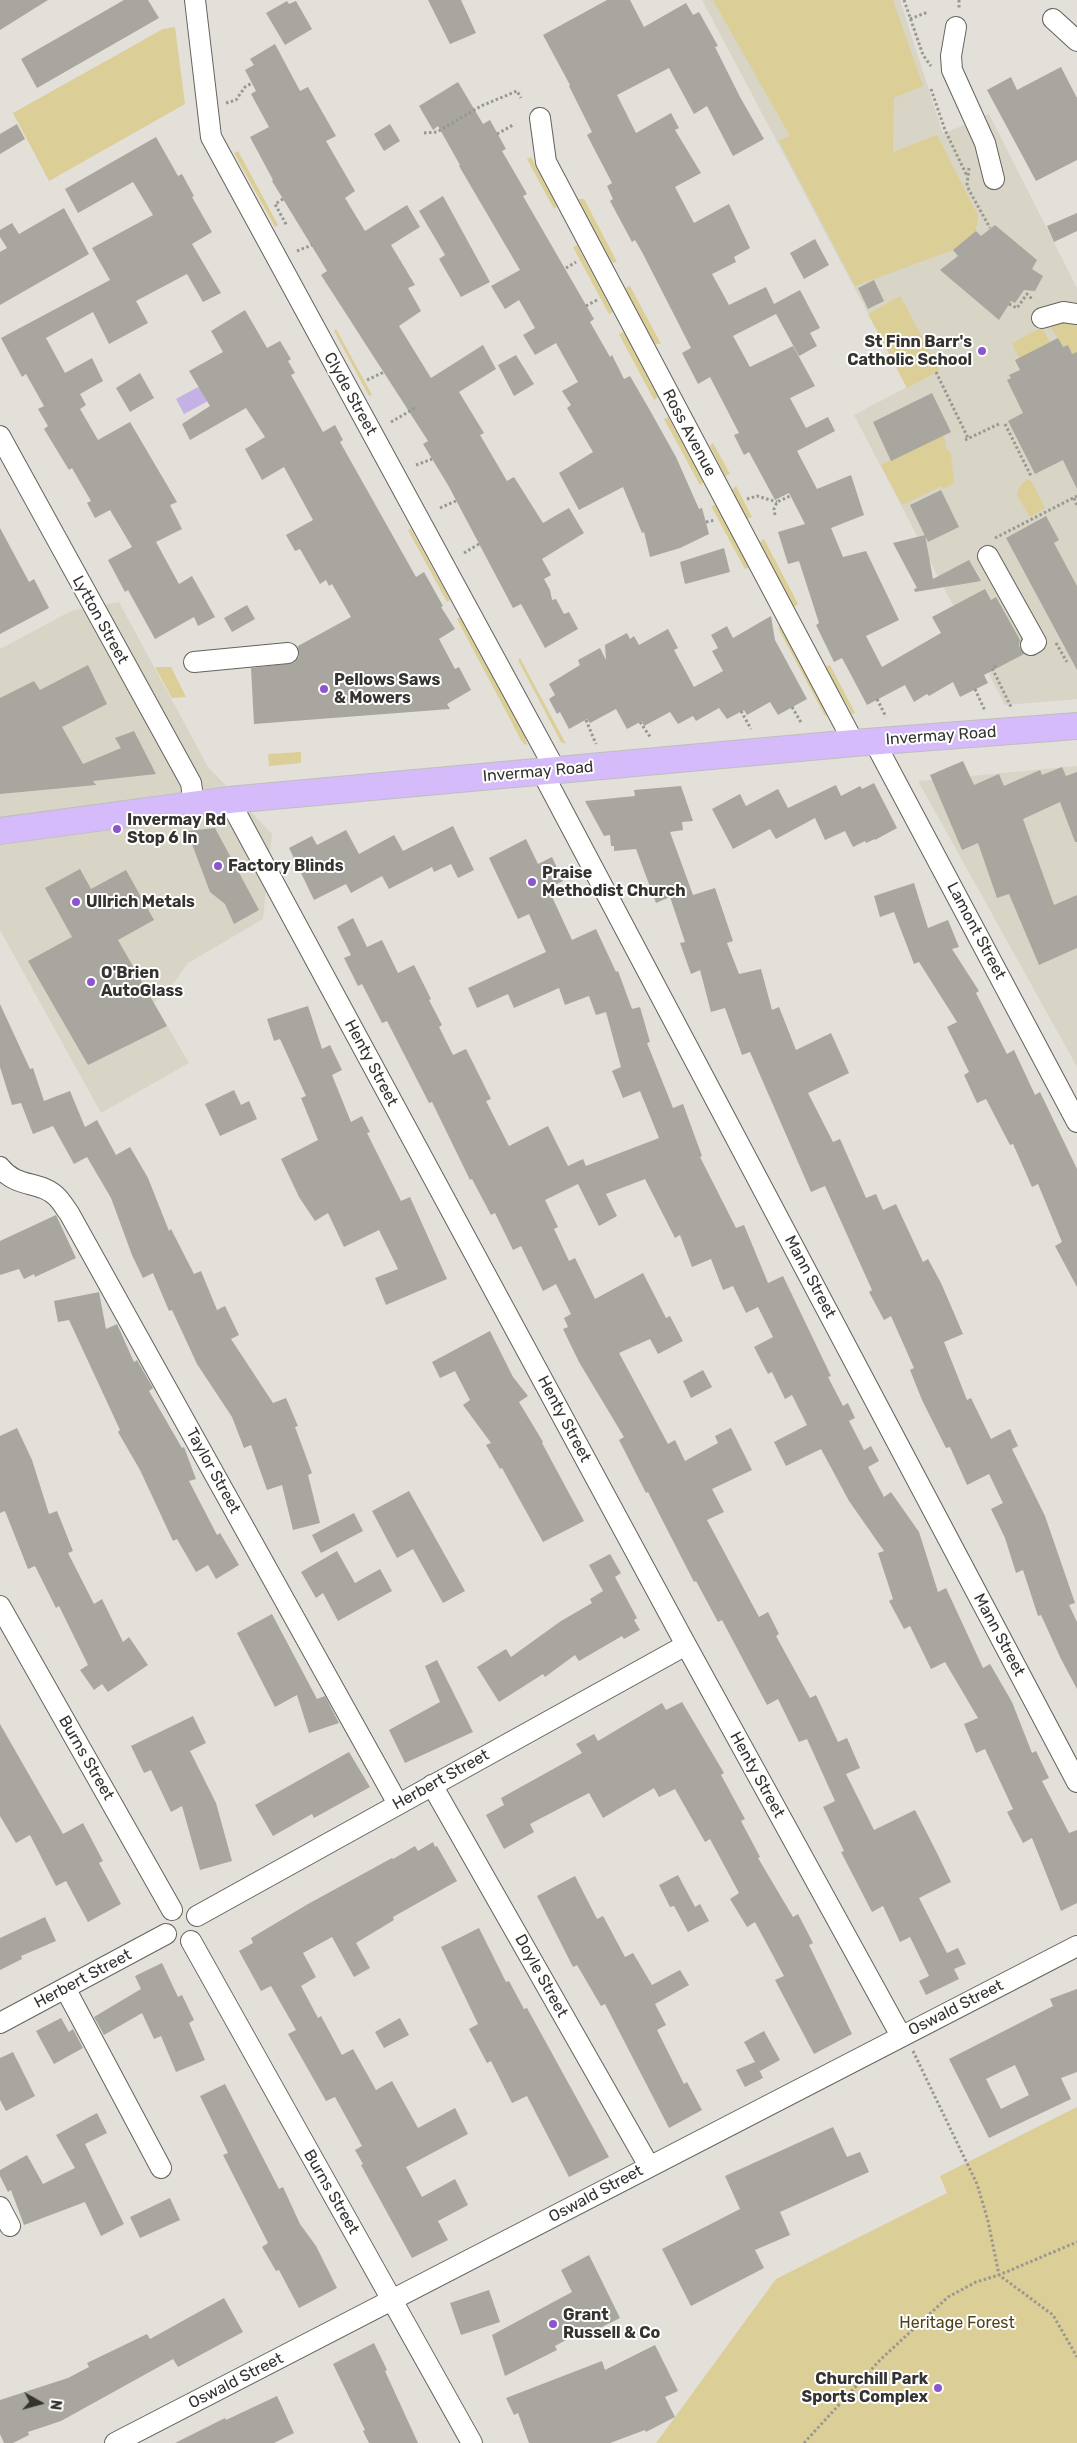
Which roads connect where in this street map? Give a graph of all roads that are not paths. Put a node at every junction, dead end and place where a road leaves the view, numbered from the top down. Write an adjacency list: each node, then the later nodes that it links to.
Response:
1 (195, 0): 16 (street, Clyde Street)
2 (1053, 18): 4 (street)
3 (956, 27): 6 (street)
4 (1077, 42)
5 (540, 118): 15 (street, Ross Avenue)
6 (994, 180)
7 (1077, 314): 8 (street)
8 (1042, 318)
9 (0, 436): 18 (street, Lytton Street)
10 (994, 551): 11 (street)
11 (1031, 645)
12 (288, 653): 13 (street)
13 (194, 662)
14 (1077, 726): 15 (main road, Invermay Road)
15 (864, 742): 16 (main road, Invermay Road); 20 (street, Lamont Street)
16 (549, 771): 17 (main road, Invermay Road); 24 (street, Mann Street)
17 (229, 800): 18 (main road, Invermay Road); 23 (street, Henty Street)
18 (194, 804): 19 (main road, Invermay Road)
19 (0, 831)
20 (1077, 1122)
21 (3, 1176): 26 (street, Taylor Street)
22 (0, 1606): 27 (street, Burns Street)
23 (686, 1645): 25 (street, Herbert Street); 34 (street, Henty Street)
24 (1077, 1782)
25 (432, 1785): 26 (street, Herbert Street); 35 (street, Doyle Street)
26 (398, 1804): 28 (street, Herbert Street)
27 (172, 1910): 28 (street); 29 (street)
28 (197, 1916): 30 (street)
29 (166, 1934): 30 (street); 32 (street, Herbert Street)
30 (191, 1941): 39 (street, Burns Street)
31 (1077, 1946): 34 (street, Oswald Street)
32 (65, 1988): 33 (street, Herbert Street); 36 (street)
33 (0, 2023)
34 (901, 2036): 35 (street, Oswald Street)
35 (649, 2166): 39 (street, Oswald Street)
36 (161, 2168)
37 (0, 2207): 38 (street)
38 (10, 2226)
39 (393, 2300): 40 (street, Oswald Street); 41 (street, Burns Street)
40 (115, 2443)
41 (472, 2443)

